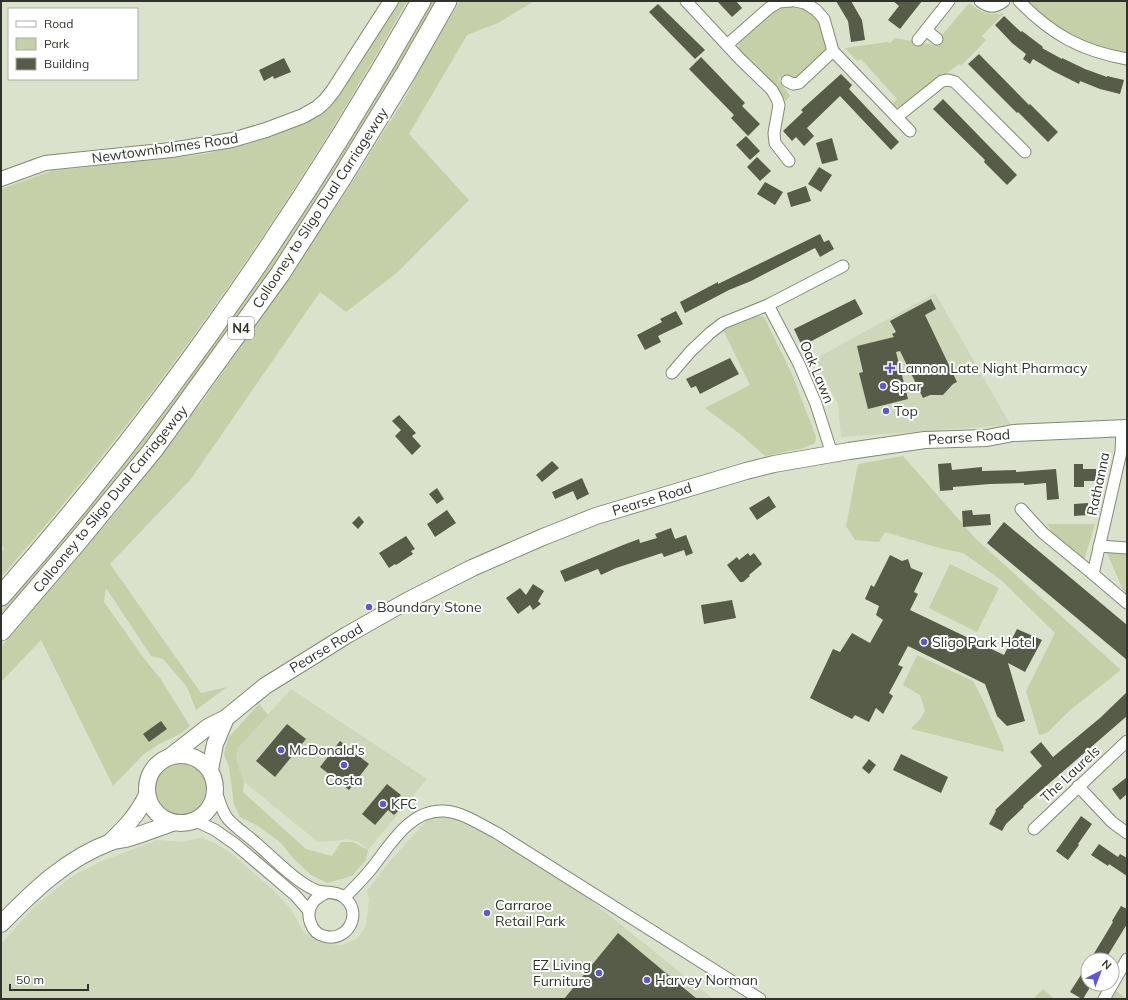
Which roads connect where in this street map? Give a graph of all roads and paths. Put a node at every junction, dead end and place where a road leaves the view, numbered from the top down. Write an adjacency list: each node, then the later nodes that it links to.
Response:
1 (391, 1): 22 (street, Newtownholmes Road)
2 (421, 1): 32 (highway, Collooney to Sligo Dual Carriageway / N4)
3 (447, 1): 34 (highway, Collooney to Sligo Dual Carriageway / N4)
4 (686, 1): 14 (street)
5 (791, 1): 14 (street)
6 (795, 1): 15 (street)
7 (949, 1): 11 (street)
8 (980, 1): 9 (street)
9 (1004, 1)
10 (1019, 1): 16 (street)
11 (926, 30): 12 (street); 13 (street)
12 (937, 39)
13 (918, 40)
14 (727, 46): 21 (street)
15 (833, 51): 17 (street); 18 (street)
16 (1127, 59)
17 (787, 81)
18 (898, 118): 19 (street); 20 (street)
19 (910, 131)
20 (1025, 152)
21 (789, 161)
22 (1, 179)
23 (843, 266): 24 (street)
24 (768, 305): 25 (street); 27 (street, Oak Lawn)
25 (672, 373)
26 (1124, 428): 27 (main road, Pearse Road); 29 (street, Rathanna)
27 (832, 454): 35 (main road, Pearse Road)
28 (1021, 510): 31 (street)
29 (1099, 546): 30 (street); 31 (street, Rathanna)
30 (1127, 548)
31 (1094, 574): 33 (street)
32 (1, 596)
33 (1127, 603)
34 (1, 630)
35 (226, 718): 37 (main road, Pearse Road); 38 (main road, Pearse Road)
36 (1127, 741): 39 (street, The Laurels)
37 (172, 755): 38 (main road); 41 (main road)
38 (210, 770): 40 (main road)
39 (1078, 786): 44 (street, The Laurels); 45 (street)
40 (216, 791): 42 (main road); 47 (street)
41 (147, 795): 43 (main road); 46 (main road)
42 (196, 821): 43 (main road); 49 (street)
43 (172, 823): 46 (main road)
44 (1034, 829)
45 (1127, 833)
46 (112, 841): 50 (main road)
47 (326, 893): 48 (street); 49 (street)
48 (345, 897): 49 (street); 52 (street)
49 (309, 911)
50 (1, 924)
51 (1127, 959): 53 (street)
52 (760, 999)
53 (1104, 999)

